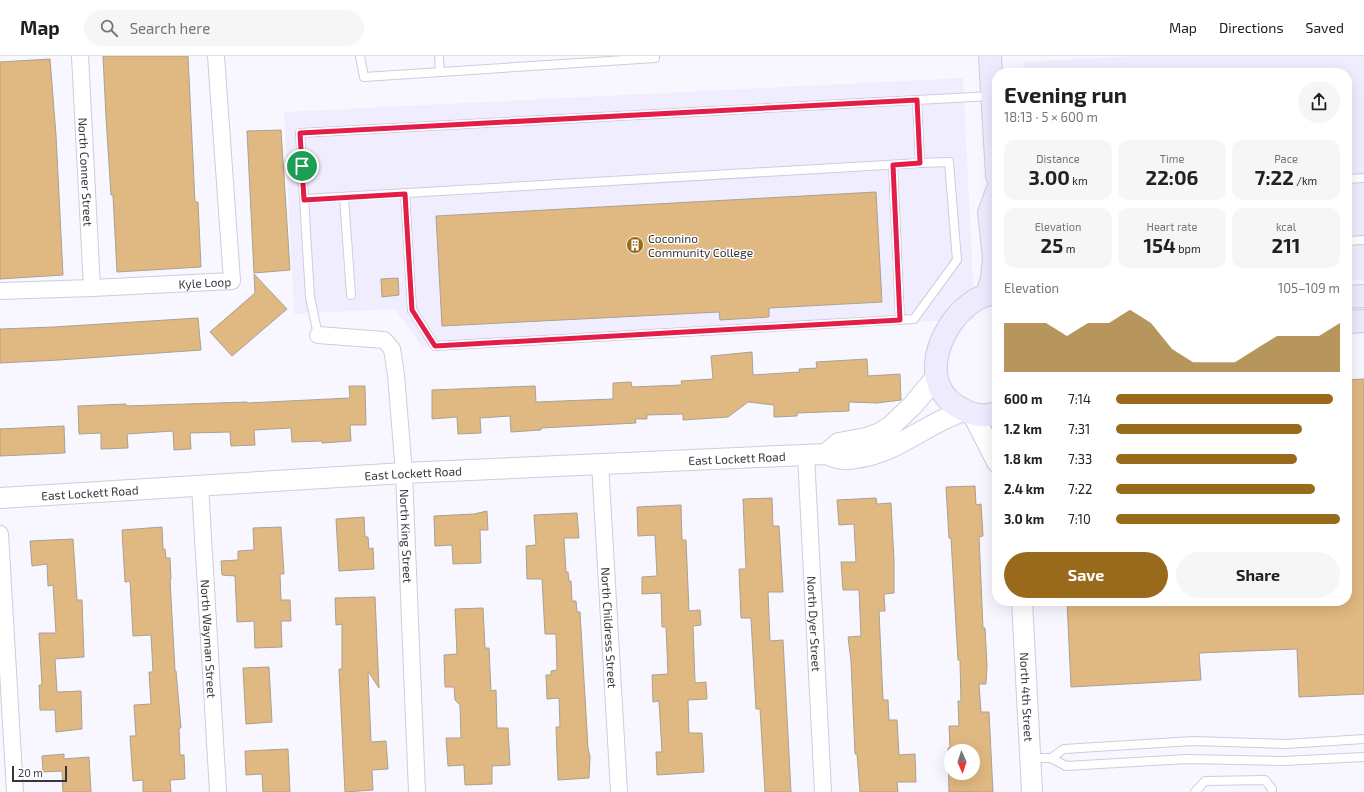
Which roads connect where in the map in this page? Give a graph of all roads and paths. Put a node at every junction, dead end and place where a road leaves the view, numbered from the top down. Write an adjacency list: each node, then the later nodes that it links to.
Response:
1 (80, 56): 23 (street, North Conner Street)
2 (216, 56): 23 (street, Kyle Loop)
3 (360, 56): 7 (lane)
4 (438, 56): 7 (lane)
5 (655, 56): 7 (lane)
6 (990, 56): 8 (main road)
7 (440, 72)
8 (992, 83)
9 (992, 96): 10 (lane)
10 (917, 100): 11 (lane); 17 (lane, North King Street)
11 (920, 163): 12 (lane); 29 (lane)
12 (893, 165): 15 (lane); 29 (lane)
13 (1364, 178): 14 (lane)
14 (1352, 179)
15 (405, 194): 16 (lane); 29 (lane)
16 (344, 197): 17 (lane); 26 (lane)
17 (304, 200): 32 (lane, North King Street)
18 (992, 205): 19 (main road)
19 (992, 240)
20 (1364, 240): 21 (lane)
21 (1352, 241)
22 (992, 278): 25 (main road)
23 (92, 288): 24 (street, Kyle Loop)
24 (0, 291)
25 (992, 294): 33 (main road)
26 (351, 295)
27 (1364, 296): 28 (main road)
28 (1352, 297)
29 (900, 320)
30 (1364, 321): 31 (main road)
31 (1352, 322)
32 (318, 335): 40 (street, North King Street)
33 (937, 376): 34 (main road); 37 (street)
34 (968, 412): 35 (main road); 36 (street); 37 (street, East Lockett Road)
35 (992, 414)
36 (992, 453)
37 (826, 454): 38 (street, East Lockett Road)
38 (806, 455): 39 (street, East Lockett Road); 53 (street, North Dyer Street)
39 (600, 464): 40 (street, East Lockett Road); 52 (street, North Childress Street)
40 (404, 473): 41 (street, East Lockett Road); 51 (street, North King Street)
41 (200, 486): 42 (street, East Lockett Road); 50 (street, North Wayman Street)
42 (0, 498)
43 (0, 534): 49 (street)
44 (1022, 606): 47 (street, North 4th Street)
45 (1364, 739): 48 (lane)
46 (1364, 757): 48 (lane)
47 (1030, 758): 48 (lane); 54 (street, North 4th Street)
48 (1051, 758)
49 (15, 792)
50 (218, 792)
51 (417, 792)
52 (619, 792)
53 (824, 792)
54 (1032, 792)
55 (1195, 792): 56 (lane)
56 (1272, 792)

